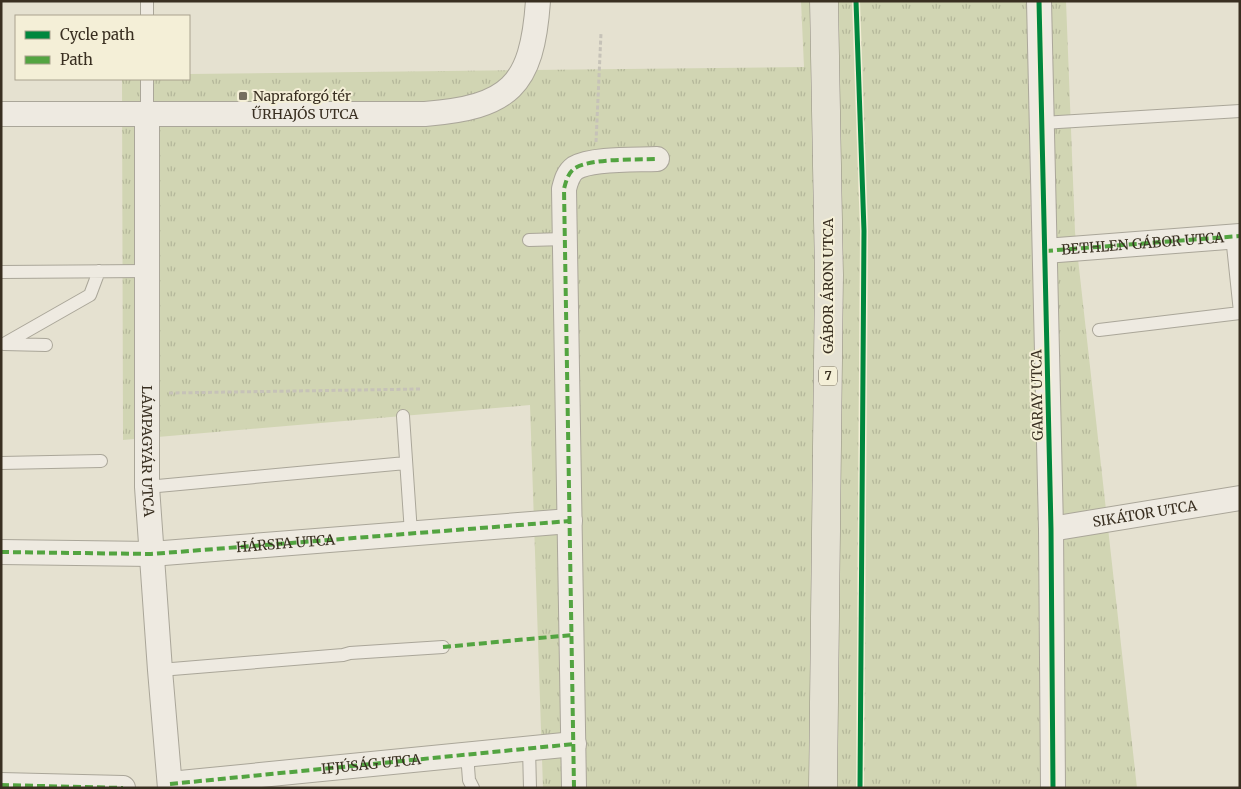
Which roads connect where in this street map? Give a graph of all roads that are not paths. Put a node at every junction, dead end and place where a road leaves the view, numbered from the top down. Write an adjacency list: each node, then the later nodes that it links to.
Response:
1 (147, 1): 5 (lane)
2 (538, 1): 8 (street, ŰRHAJÓS UTCA)
3 (824, 1): 45 (main road, GÁBOR ÁRON UTCA / 7)
4 (1039, 1): 10 (street, GARAY UTCA)
5 (147, 15)
6 (147, 80): 8 (lane)
7 (1240, 111): 10 (lane)
8 (147, 113): 9 (street, ŰRHAJÓS UTCA); 17 (street, LÁMPAGYÁR UTCA)
9 (1, 114)
10 (1042, 123): 15 (street, GARAY UTCA)
11 (657, 160): 13 (street)
12 (1236, 236): 15 (street, BETHLEN GÁBOR UTCA); 19 (lane)
13 (565, 239): 14 (lane); 29 (street)
14 (529, 240)
15 (1045, 251): 30 (street, GARAY UTCA)
16 (99, 271): 17 (lane); 18 (lane); 21 (lane)
17 (146, 271): 27 (street, LÁMPAGYÁR UTCA)
18 (1, 272)
19 (1240, 312): 20 (lane)
20 (1099, 330)
21 (2, 344): 22 (lane)
22 (46, 345)
23 (403, 416): 26 (lane)
24 (101, 461): 25 (lane)
25 (1, 463)
26 (406, 463): 27 (lane); 31 (lane)
27 (147, 487): 33 (street, LÁMPAGYÁR UTCA)
28 (1240, 498): 30 (street, SIKÁTOR UTCA)
29 (570, 521): 31 (street, HÁRSFA UTCA); 36 (street)
30 (1051, 529): 46 (street, GARAY UTCA)
31 (411, 534): 33 (street, HÁRSFA UTCA)
32 (1, 552): 33 (street, HÁRSFA UTCA)
33 (151, 554): 35 (street, LÁMPAGYÁR UTCA)
34 (443, 647): 35 (lane)
35 (160, 670): 40 (street, LÁMPAGYÁR UTCA)
36 (574, 744): 37 (street, IFJÚSÁG UTCA); 44 (street)
37 (528, 748): 38 (street, IFJÚSÁG UTCA); 43 (lane)
38 (467, 754): 40 (street, IFJÚSÁG UTCA); 42 (lane)
39 (1, 785): 41 (street)
40 (170, 786)
41 (124, 788)
42 (473, 788)
43 (530, 788)
44 (574, 788)
45 (825, 788)
46 (1053, 788)

